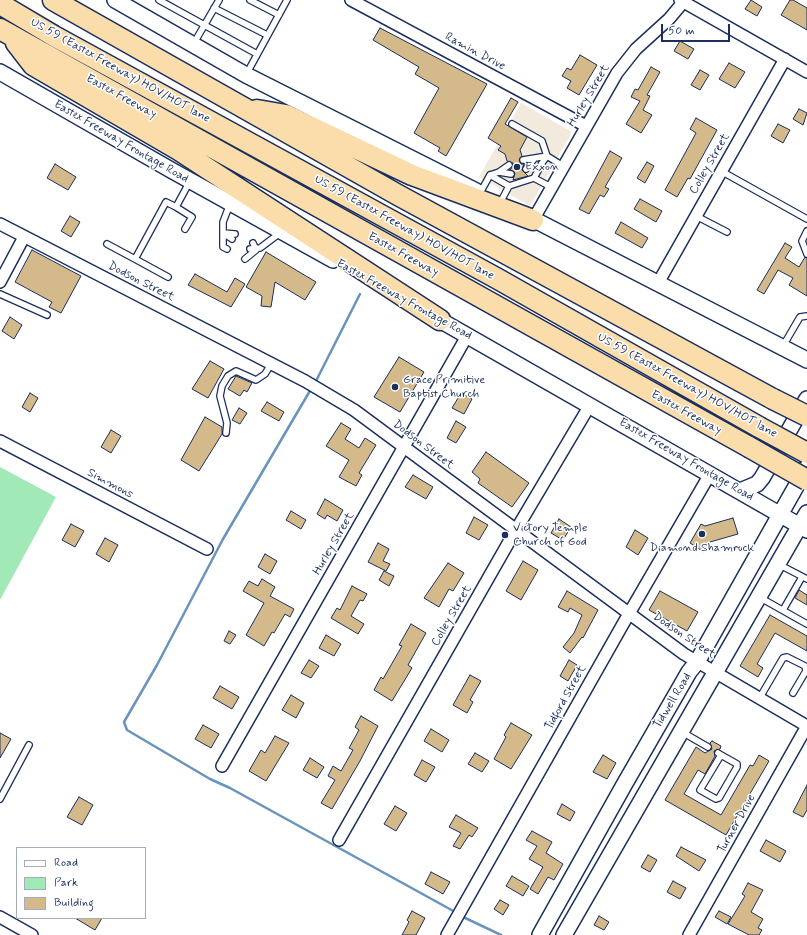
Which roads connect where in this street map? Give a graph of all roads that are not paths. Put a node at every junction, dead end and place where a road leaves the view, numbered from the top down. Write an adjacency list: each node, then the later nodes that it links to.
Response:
1 (53, 0): 21 (highway)
2 (115, 0): 15 (main road)
3 (159, 0): 12 (lane)
4 (218, 0): 10 (lane)
5 (250, 0): 11 (lane)
6 (287, 0): 11 (lane)
7 (353, 1): 23 (street, Ramin Drive)
8 (683, 1): 17 (street); 23 (street, Hurley Street)
9 (0, 4): 75 (highway, US 59 (Eastex Freeway) HOV/HOT lane)
10 (214, 8): 12 (lane); 14 (lane)
11 (279, 15): 14 (lane)
12 (204, 26): 15 (lane); 16 (lane)
13 (5, 32): 67 (highway); 83 (highway, Eastex Freeway, bridge)
14 (267, 35): 16 (lane)
15 (193, 45): 20 (main road)
16 (257, 54): 20 (lane)
17 (785, 59): 19 (street); 30 (street, Colley Street)
18 (0, 72): 35 (main road, Eastex Freeway Frontage Road)
19 (807, 72)
20 (246, 75): 38 (main road)
21 (244, 108): 44 (highway); 74 (highway, bridge)
22 (512, 124): 24 (lane)
23 (586, 126): 28 (street, Hurley Street)
24 (547, 156): 25 (lane); 28 (lane); 34 (lane)
25 (534, 159): 26 (lane); 29 (lane)
26 (523, 160)
27 (508, 165): 31 (lane)
28 (563, 166): 37 (street, Hurley Street)
29 (526, 169)
30 (721, 171): 42 (street, Colley Street); 43 (lane)
31 (499, 172): 32 (lane); 33 (lane)
32 (511, 174)
33 (490, 175): 36 (lane); 38 (lane)
34 (534, 178): 36 (lane); 37 (lane)
35 (190, 181): 40 (main road, Eastex Freeway Frontage Road); 41 (lane)
36 (509, 186): 39 (lane)
37 (551, 187): 44 (street, Hurley Street)
38 (480, 193): 39 (main road)
39 (500, 203): 44 (main road)
40 (231, 204): 48 (main road, Eastex Freeway Frontage Road); 50 (lane)
41 (176, 207): 46 (lane); 59 (lane)
42 (696, 215): 49 (lane); 63 (street, Colley Street)
43 (807, 219)
44 (532, 220): 63 (main road)
45 (0, 224): 52 (street, Dodson Street)
46 (186, 229)
47 (807, 231): 58 (lane)
48 (282, 232): 57 (lane); 67 (main road, Eastex Freeway Frontage Road)
49 (727, 232)
50 (223, 233): 51 (lane); 53 (lane); 56 (lane)
51 (235, 234)
52 (24, 236): 62 (street); 71 (street, Dodson Street)
53 (232, 239)
54 (253, 243): 57 (lane)
55 (107, 244): 59 (lane)
56 (227, 250)
57 (253, 250): 60 (lane)
58 (807, 254)
59 (134, 259): 61 (lane)
60 (245, 259)
61 (168, 277)
62 (0, 282)
63 (658, 283): 69 (main road)
64 (0, 294): 65 (lane)
65 (47, 315)
66 (807, 316): 69 (lane)
67 (440, 320): 68 (main road, Eastex Freeway Frontage Road)
68 (467, 336): 73 (main road, Eastex Freeway Frontage Road); 79 (street, Hurley Street)
69 (782, 348): 70 (main road)
70 (804, 361)
71 (271, 364): 76 (lane); 79 (street, Dodson Street)
72 (807, 399): 84 (main road)
73 (590, 405): 82 (main road, Eastex Freeway Frontage Road); 87 (street, Colley Street)
74 (807, 416)
75 (760, 423): 78 (highway); 80 (highway, US 59 (Eastex Freeway) HOV/HOT lane, bridge)
76 (226, 433)
77 (0, 441): 88 (street, Simmons)
78 (807, 442)
79 (405, 446): 87 (street, Dodson Street); 104 (street, Hurley Street)
80 (807, 453)
81 (807, 467): 85 (main road, Tidwell Road)
82 (710, 474): 84 (main road, Eastex Freeway Frontage Road); 93 (street, Tidford Street)
83 (807, 480)
84 (740, 492): 85 (main road, Eastex Freeway Frontage Road)
85 (780, 515): 86 (main road, Eastex Freeway Frontage Road); 95 (main road, Tidwell Road)
86 (805, 523): 89 (main road, Tidwell Road)
87 (516, 531): 93 (street, Dodson Street); 108 (street, Colley Street)
88 (207, 549)
89 (778, 564): 90 (lane); 91 (main road, Tidwell Road)
90 (805, 578): 92 (lane)
91 (759, 597): 92 (lane); 96 (main road, Tidwell Road)
92 (783, 610): 94 (lane)
93 (629, 614): 95 (street, Dodson Street); 111 (street, Tidford Street)
94 (807, 624)
95 (697, 662): 96 (street, Dodson Street); 105 (main road, Tidwell Road)
96 (715, 673): 98 (street, Dodson Street); 100 (main road, Tidwell Road)
97 (793, 693): 98 (lane)
98 (759, 699): 99 (street, Dodson Street)
99 (807, 726): 114 (street, Turner Drive)
100 (682, 732): 102 (lane); 106 (main road, Tidwell Road)
101 (29, 745): 107 (lane)
102 (708, 747)
103 (719, 754): 103 (lane)
104 (222, 766)
105 (624, 785): 106 (main road); 112 (main road, Tidwell Road)
106 (645, 796): 113 (main road, Tidwell Road)
107 (0, 799)
108 (339, 840)
109 (0, 918): 110 (street)
110 (32, 935)
111 (447, 935)
112 (540, 935)
113 (564, 935)
114 (689, 935)

